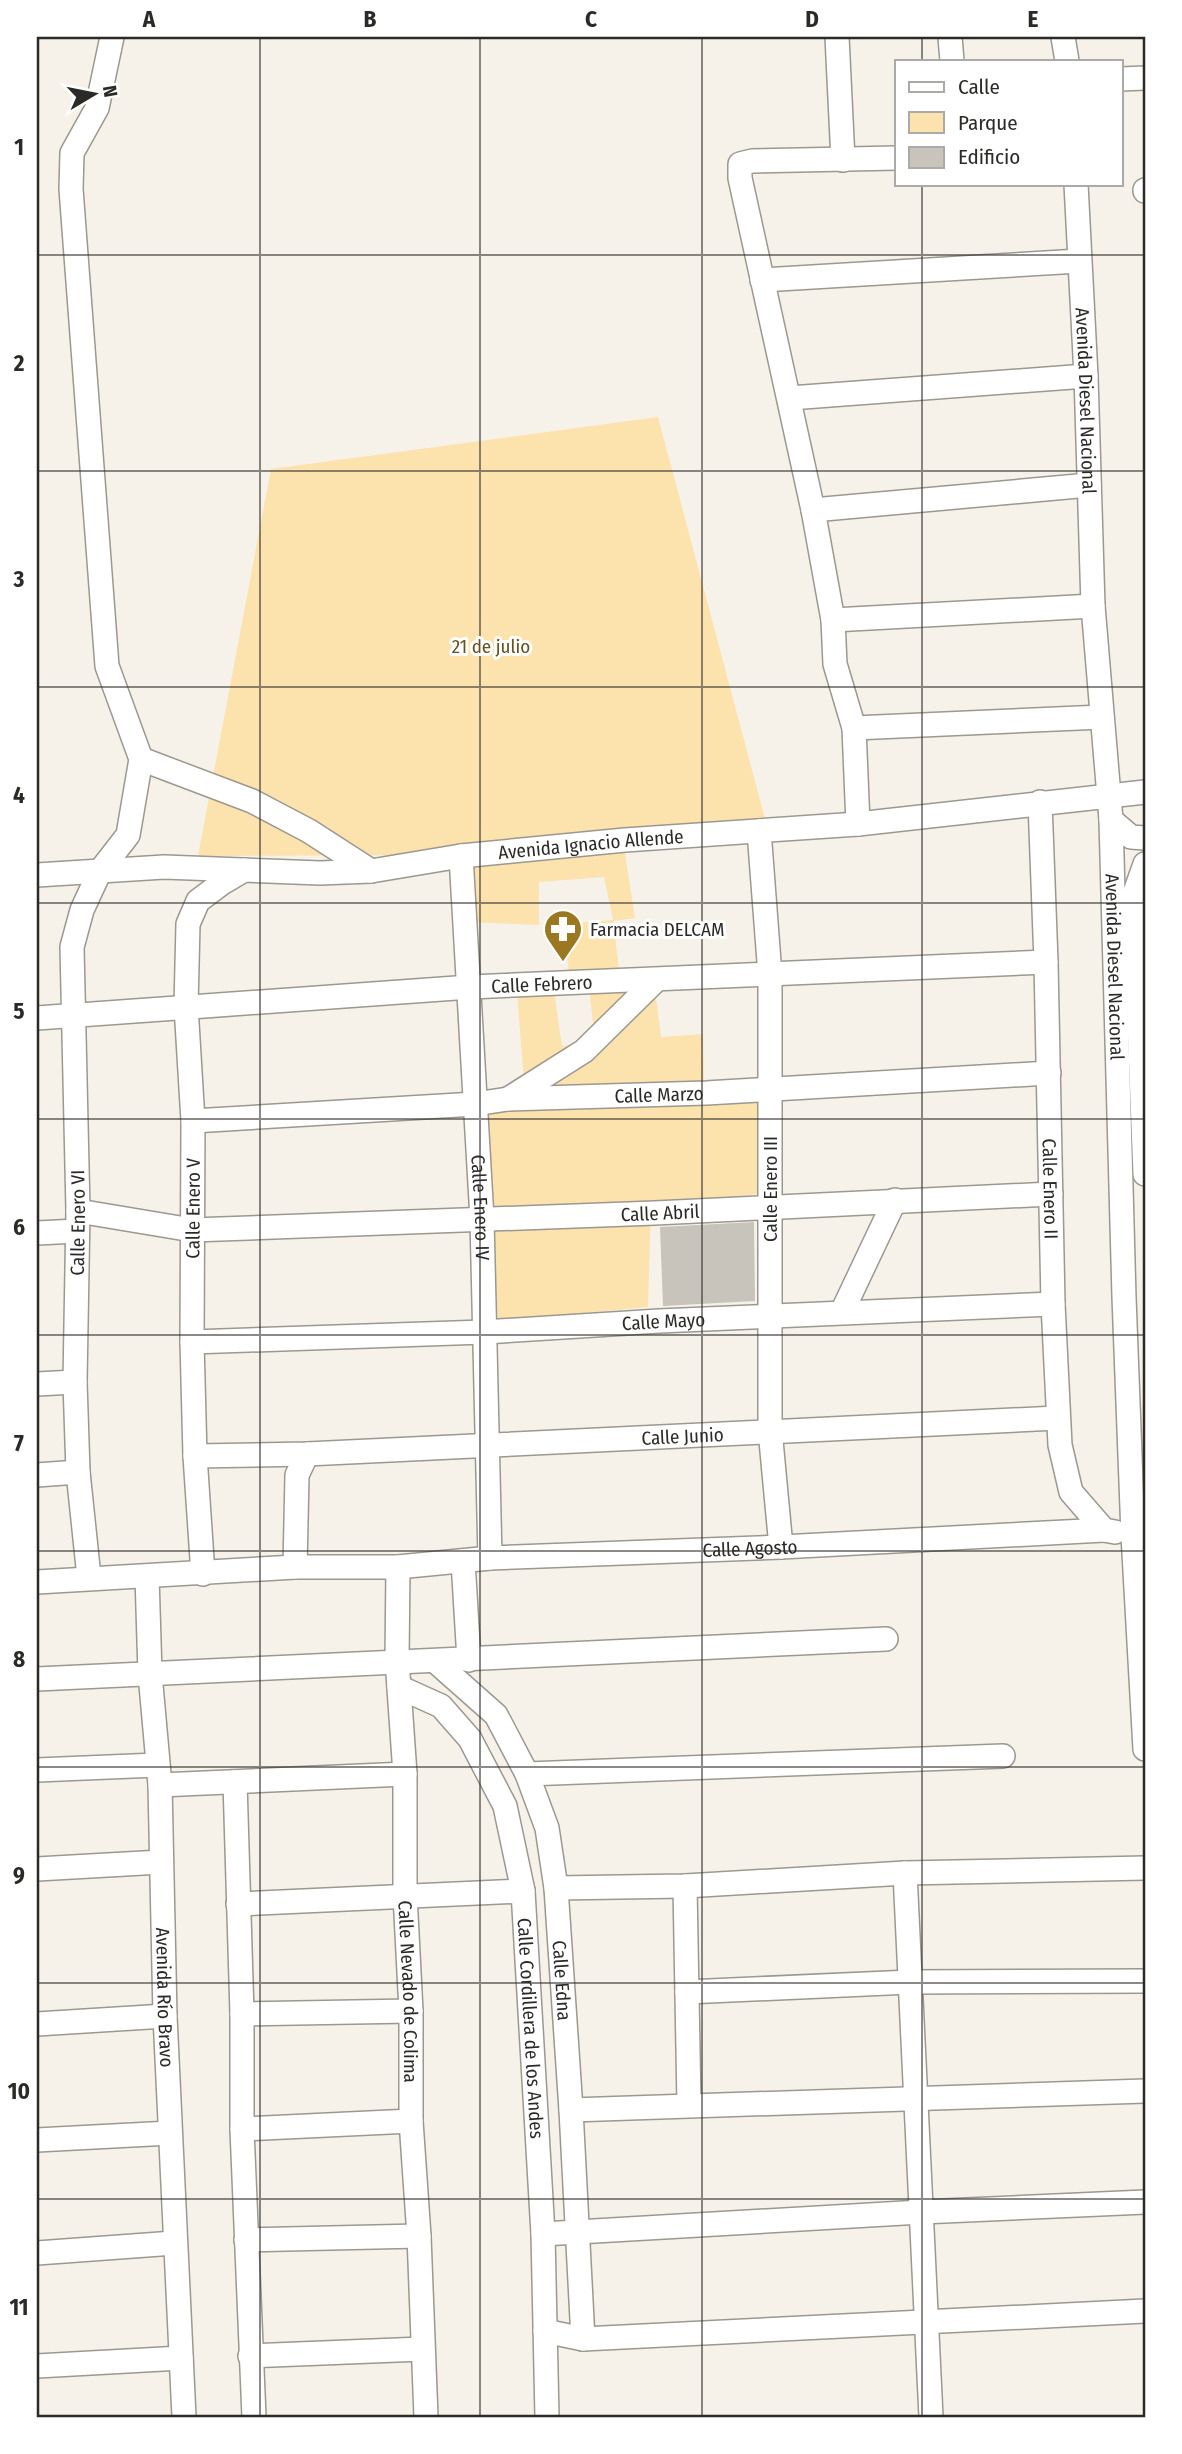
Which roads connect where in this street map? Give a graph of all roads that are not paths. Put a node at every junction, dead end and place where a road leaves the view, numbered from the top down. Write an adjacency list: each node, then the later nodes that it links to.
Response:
1 (112, 37): 20 (street)
2 (837, 37): 8 (street)
3 (950, 37): 5 (street)
4 (1063, 37): 6 (street)
5 (952, 60)
6 (1067, 60)
7 (895, 158): 8 (street)
8 (843, 160): 11 (street)
9 (1076, 186): 10 (street, Avenida Diesel Nacional)
10 (1079, 261): 11 (street); 12 (street, Avenida Diesel Nacional)
11 (762, 280): 13 (street)
12 (1086, 376): 13 (street); 14 (street, Avenida Diesel Nacional)
13 (790, 398): 15 (street)
14 (1090, 485): 15 (street); 16 (street, Avenida Diesel Nacional)
15 (813, 510): 17 (street)
16 (1093, 606): 17 (street); 18 (street, Avenida Diesel Nacional)
17 (833, 620): 19 (street)
18 (1102, 717): 19 (street); 22 (street, Avenida Diesel Nacional)
19 (854, 728): 25 (street)
20 (141, 759): 31 (street, Calle Enero VI); 32 (street)
21 (1145, 792): 22 (street, Avenida Ignacio Allende)
22 (1108, 794): 23 (street, Avenida Ignacio Allende); 24 (street, Avenida Diesel Nacional)
23 (1040, 802): 25 (street, Avenida Ignacio Allende); 34 (street, Calle Enero II)
24 (1111, 820): 27 (street); 69 (street, Avenida Diesel Nacional)
25 (858, 824): 26 (street, Avenida Ignacio Allende)
26 (759, 831): 28 (street, Avenida Ignacio Allende); 35 (street, Calle Enero III)
27 (1145, 838)
28 (461, 856): 32 (street, Avenida Ignacio Allende); 37 (street, Calle Enero IV)
29 (1145, 864): 46 (street)
30 (244, 870): 31 (street, Avenida Ignacio Allende); 32 (street, Avenida Ignacio Allende); 38 (street, Calle Enero V)
31 (100, 871): 33 (street, Avenida Ignacio Allende); 39 (street, Calle Enero VI)
32 (370, 871)
33 (37, 875)
34 (1046, 962): 35 (street, Calle Febrero); 41 (street, Calle Enero II)
35 (770, 975): 36 (street, Calle Febrero); 42 (street, Calle Enero III)
36 (656, 980): 37 (street, Calle Febrero); 43 (street)
37 (470, 987): 38 (street, Calle Febrero); 44 (street, Calle Enero IV)
38 (186, 1006): 39 (street, Calle Febrero); 45 (street, Calle Enero V)
39 (73, 1016): 40 (street, Calle Febrero); 51 (street, Calle Enero VI)
40 (37, 1018)
41 (1049, 1073): 42 (street, Calle Marzo); 47 (street, Calle Enero II)
42 (770, 1088): 43 (street, Calle Marzo); 49 (street, Calle Enero III)
43 (508, 1099): 44 (street, Calle Marzo)
44 (475, 1104): 45 (street, Calle Marzo); 50 (street, Calle Enero IV)
45 (193, 1121): 52 (street, Calle Enero V)
46 (1145, 1174)
47 (1051, 1194): 48 (street, Calle Abril); 54 (street, Calle Enero II)
48 (895, 1200): 49 (street, Calle Abril); 55 (street)
49 (770, 1207): 50 (street, Calle Abril); 56 (street, Calle Enero III)
50 (482, 1219): 52 (street, Calle Abril); 57 (street, Calle Enero IV)
51 (78, 1221): 52 (street, Calle Abril); 53 (street, Calle Abril); 59 (street, Calle Enero VI)
52 (192, 1230): 58 (street, Calle Enero V)
53 (37, 1233)
54 (1053, 1304): 55 (street, Calle Mayo); 61 (street, Calle Enero II)
55 (842, 1312): 56 (street, Calle Mayo)
56 (770, 1315): 57 (street, Calle Mayo); 62 (street, Calle Enero III)
57 (484, 1332): 58 (street, Calle Mayo); 63 (street, Calle Enero IV)
58 (192, 1342): 65 (street, Calle Enero V)
59 (75, 1382): 60 (street); 66 (street, Calle Enero VI)
60 (37, 1384)
61 (1057, 1418): 62 (street, Calle Junio); 68 (street, Calle Enero II)
62 (770, 1430): 63 (street, Calle Junio); 70 (street, Calle Enero III)
63 (486, 1444): 64 (street, Calle Junio); 71 (street, Calle Enero IV)
64 (307, 1454): 65 (street, Calle Junio); 73 (street)
65 (195, 1456): 75 (street, Calle Enero V)
66 (78, 1472): 67 (street); 77 (street, Calle Enero VI)
67 (37, 1475)
68 (1104, 1530): 69 (street); 70 (street, Calle Agosto)
69 (1139, 1534): 86 (street, Avenida Diesel Nacional)
70 (781, 1547): 71 (street, Calle Agosto)
71 (490, 1558): 72 (street, Calle Agosto)
72 (463, 1561): 74 (street, Calle Agosto); 81 (street)
73 (295, 1567): 74 (street, Calle Agosto); 75 (street, Calle Agosto)
74 (398, 1567): 80 (street, Calle Nevado de Colima)
75 (203, 1574): 76 (street, Calle Agosto)
76 (147, 1576): 77 (street, Calle Agosto); 83 (street, Avenida Río Bravo)
77 (89, 1577): 78 (street, Calle Agosto)
78 (37, 1581)
79 (886, 1639): 81 (street)
80 (397, 1660): 82 (street); 83 (street); 85 (street, Calle Nevado de Colima)
81 (469, 1660): 82 (street)
82 (435, 1661): 90 (street, Calle Edna)
83 (150, 1674): 84 (street); 91 (street, Avenida Río Bravo)
84 (37, 1679)
85 (399, 1687): 89 (street, Calle Nevado de Colima); 99 (street, Calle Cordillera de los Andes)
86 (1145, 1749)
87 (1003, 1756): 90 (street)
88 (37, 1770): 91 (street)
89 (405, 1774): 92 (street); 100 (street, Calle Nevado de Colima)
90 (527, 1774): 98 (street, Calle Edna)
91 (158, 1775): 92 (street); 93 (street, Avenida Río Bravo)
92 (235, 1782): 101 (street)
93 (161, 1862): 95 (street); 107 (street, Avenida Río Bravo)
94 (1145, 1868): 96 (street)
95 (37, 1869)
96 (905, 1873): 97 (street); 102 (street)
97 (685, 1886): 98 (street); 104 (street)
98 (556, 1888): 112 (street, Calle Edna)
99 (523, 1891): 100 (street); 120 (street, Calle Cordillera de los Andes)
100 (405, 1895): 101 (street); 105 (street, Calle Nevado de Colima)
101 (238, 1904): 106 (street)
102 (911, 1982): 103 (street); 104 (street); 110 (street)
103 (1145, 1982)
104 (687, 1992): 111 (street)
105 (411, 2011): 106 (street); 113 (street, Calle Nevado de Colima)
106 (242, 2014): 114 (street)
107 (165, 2016): 108 (street); 115 (street, Avenida Río Bravo)
108 (37, 2024)
109 (1145, 2091): 110 (street)
110 (916, 2098): 111 (street); 118 (street)
111 (689, 2105): 112 (street)
112 (571, 2110): 119 (street, Calle Edna)
113 (411, 2121): 114 (street); 121 (street, Calle Nevado de Colima)
114 (242, 2129): 122 (street)
115 (170, 2133): 116 (street); 123 (street, Avenida Río Bravo)
116 (37, 2140)
117 (1145, 2202): 118 (street)
118 (921, 2212): 119 (street); 126 (street)
119 (577, 2233): 120 (street); 128 (street, Calle Edna)
120 (542, 2234): 127 (street, Calle Cordillera de los Andes)
121 (419, 2236): 122 (street); 129 (street, Calle Nevado de Colima)
122 (246, 2240): 130 (street)
123 (174, 2243): 124 (street); 131 (street, Avenida Río Bravo)
124 (37, 2253)
125 (1145, 2311): 126 (street)
126 (927, 2322): 128 (street); 137 (street)
127 (545, 2330): 128 (street); 136 (street, Calle Cordillera de los Andes)
128 (583, 2339)
129 (422, 2349): 130 (street); 135 (street, Calle Nevado de Colima)
130 (250, 2356): 134 (street)
131 (181, 2358): 132 (street); 133 (street, Avenida Río Bravo)
132 (37, 2366)
133 (184, 2417)
134 (254, 2417)
135 (426, 2417)
136 (547, 2417)
137 (931, 2417)

